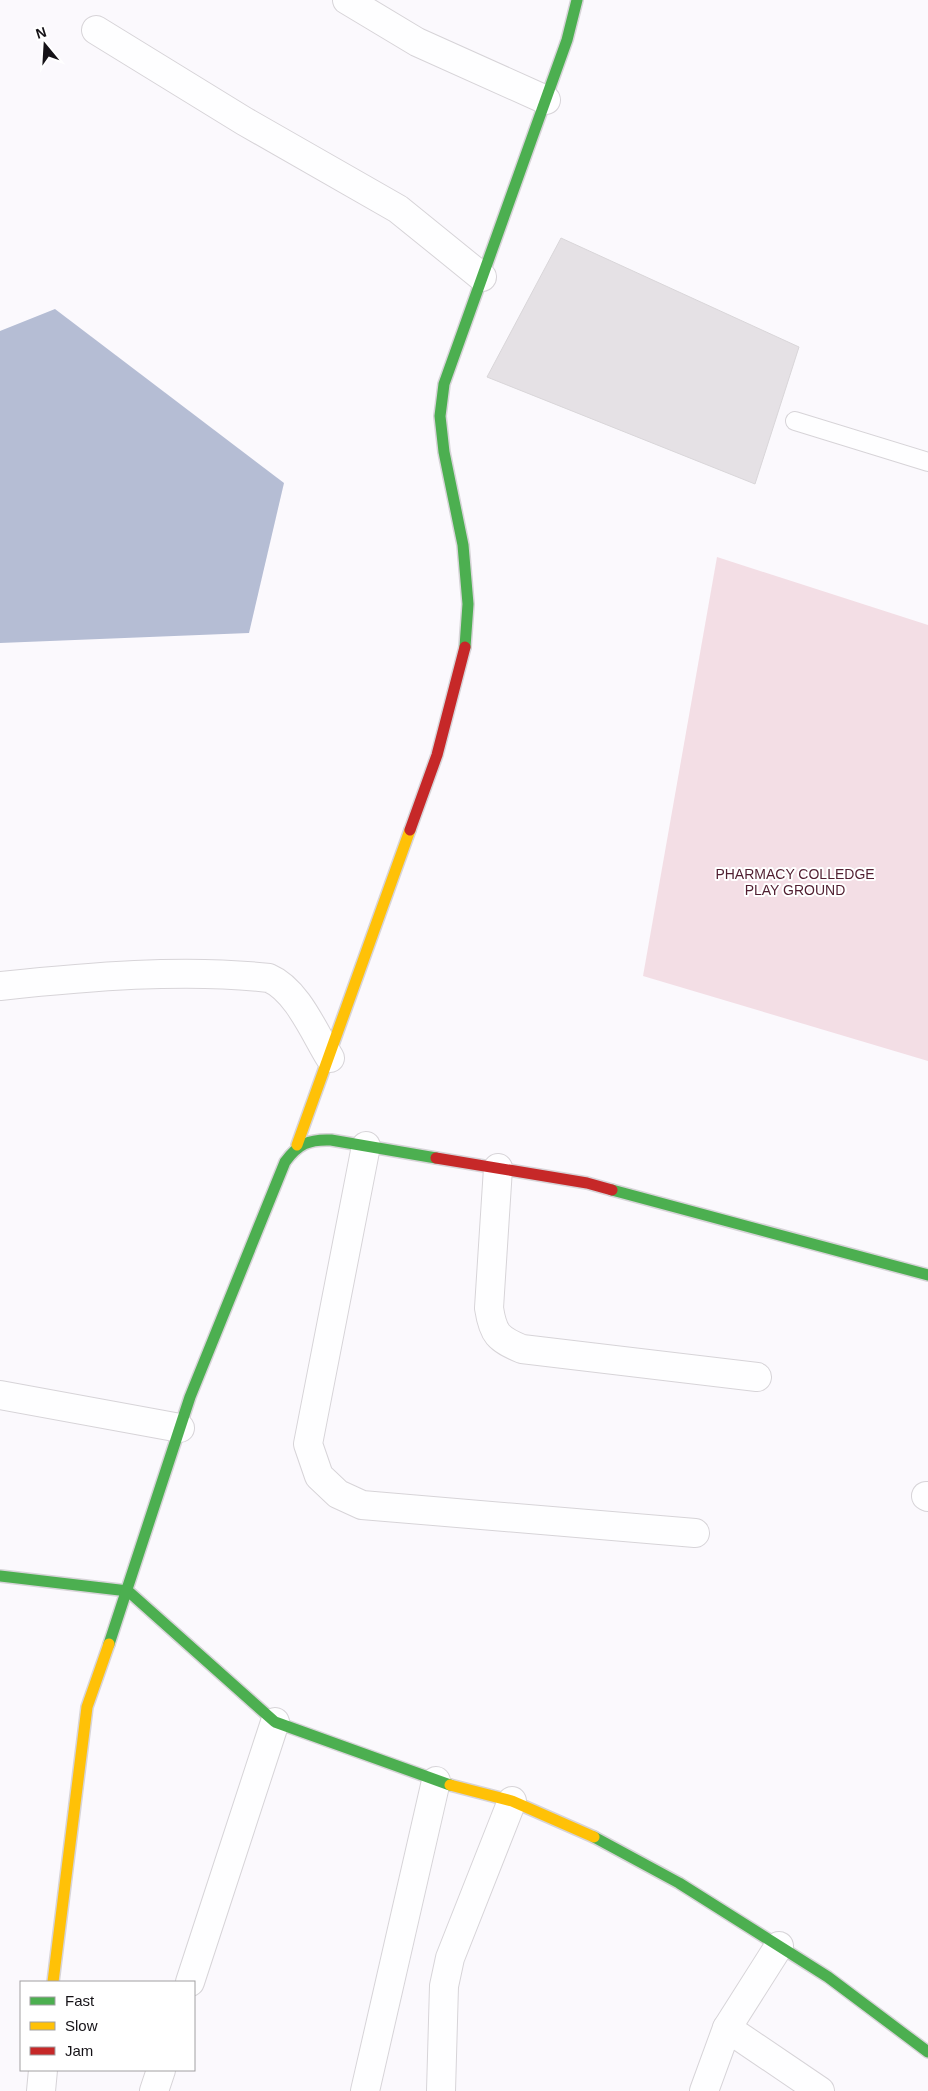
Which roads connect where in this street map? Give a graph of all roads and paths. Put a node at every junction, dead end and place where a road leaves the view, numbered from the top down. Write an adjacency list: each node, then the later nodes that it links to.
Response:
1 (347, 0): 4 (street)
2 (577, 0): 4 (street)
3 (96, 30): 5 (street)
4 (546, 100): 5 (street)
5 (482, 277): 9 (street)
6 (795, 421): 7 (lane)
7 (928, 462)
8 (0, 986): 9 (street)
9 (330, 1058): 10 (street)
10 (297, 1145): 11 (street); 16 (street)
11 (366, 1146): 12 (street); 17 (street)
12 (498, 1168): 13 (street); 14 (street)
13 (928, 1275)
14 (758, 1377)
15 (0, 1395): 16 (street)
16 (180, 1428): 19 (street)
17 (695, 1533)
18 (0, 1576): 19 (street)
19 (128, 1591): 20 (street); 24 (street)
20 (274, 1722): 21 (street); 25 (street)
21 (436, 1781): 22 (street); 32 (street)
22 (512, 1802): 23 (street); 33 (street)
23 (779, 1946): 26 (street); 27 (street)
24 (54, 1981)
25 (190, 1981)
26 (727, 2028): 34 (street); 35 (street)
27 (928, 2052)
28 (43, 2071): 30 (street)
29 (161, 2071): 31 (street)
30 (41, 2091)
31 (154, 2091)
32 (365, 2091)
33 (441, 2091)
34 (704, 2091)
35 (820, 2091)

